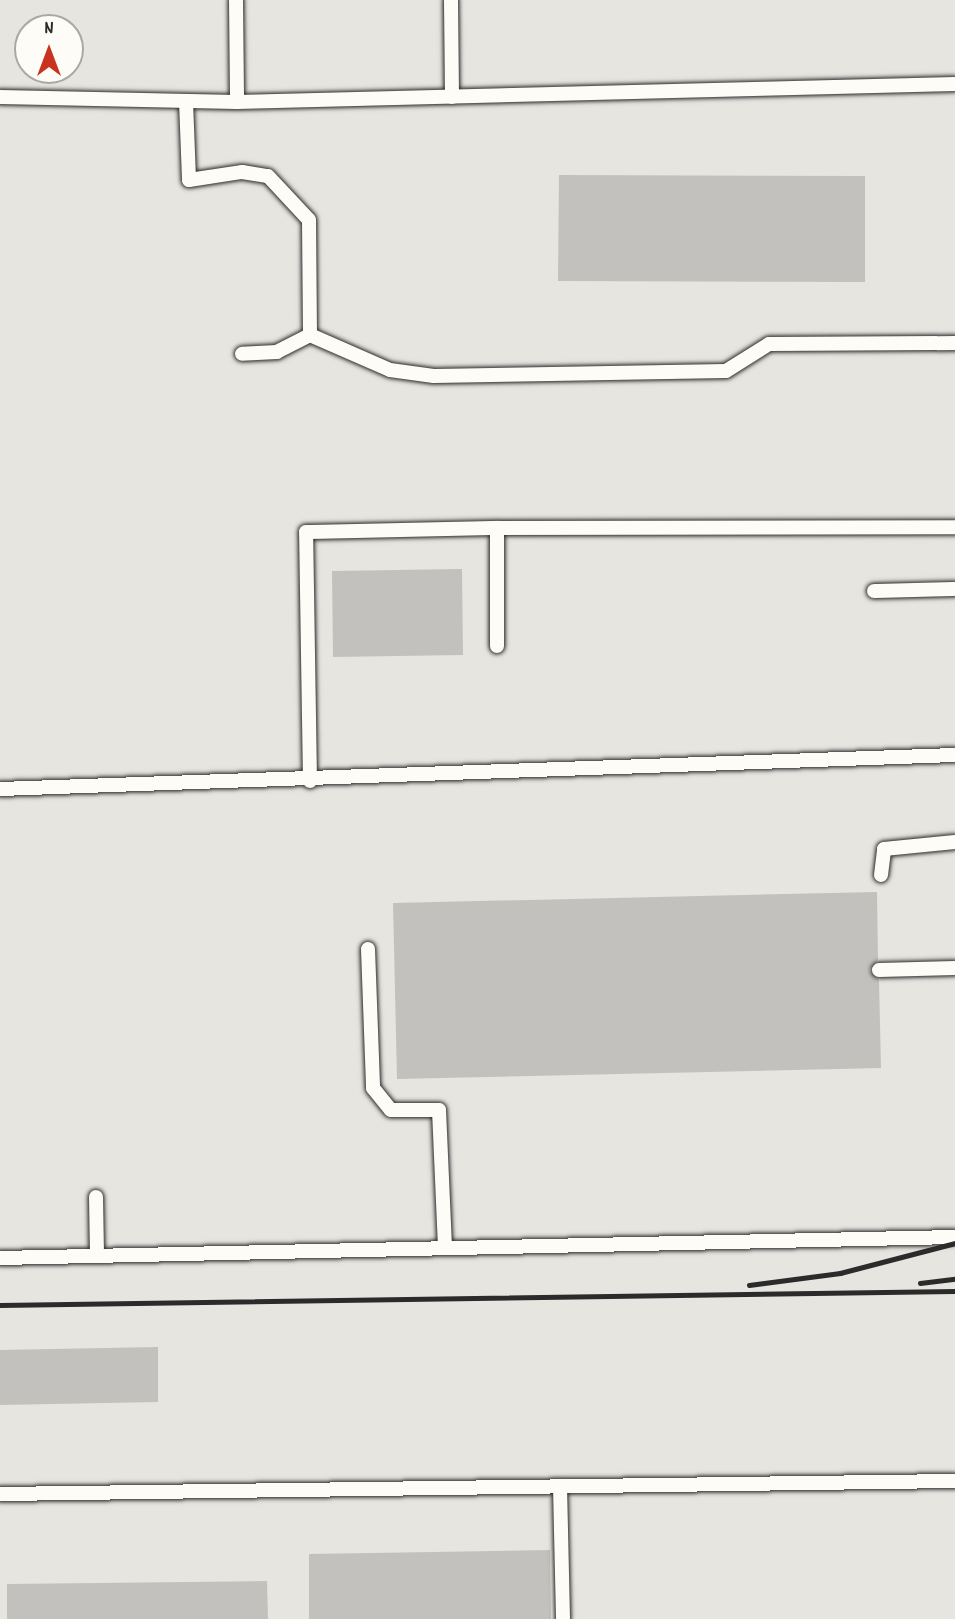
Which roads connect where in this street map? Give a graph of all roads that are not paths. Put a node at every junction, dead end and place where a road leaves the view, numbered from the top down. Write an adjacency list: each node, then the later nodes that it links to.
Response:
1 (236, 0): 7 (lane)
2 (451, 0): 5 (lane)
3 (955, 84): 5 (lane)
4 (0, 97): 6 (lane)
5 (452, 97): 7 (lane)
6 (186, 101): 7 (lane); 8 (lane)
7 (237, 102)
8 (310, 335): 9 (lane); 10 (lane)
9 (955, 343)
10 (242, 354)
11 (955, 527): 12 (lane)
12 (497, 528): 15 (lane); 17 (lane)
13 (955, 589): 14 (lane)
14 (874, 591)
15 (497, 646)
16 (955, 755): 17 (lane)
17 (310, 781): 18 (lane)
18 (0, 789)
19 (955, 842): 20 (lane)
20 (881, 875)
21 (368, 949): 26 (lane)
22 (955, 968): 23 (lane)
23 (879, 970)
24 (96, 1197): 27 (lane)
25 (955, 1237): 26 (lane)
26 (444, 1248): 27 (lane)
27 (97, 1256): 28 (lane)
28 (0, 1258)
29 (955, 1481): 30 (lane)
30 (560, 1486): 31 (lane); 32 (lane)
31 (0, 1494)
32 (563, 1619)

